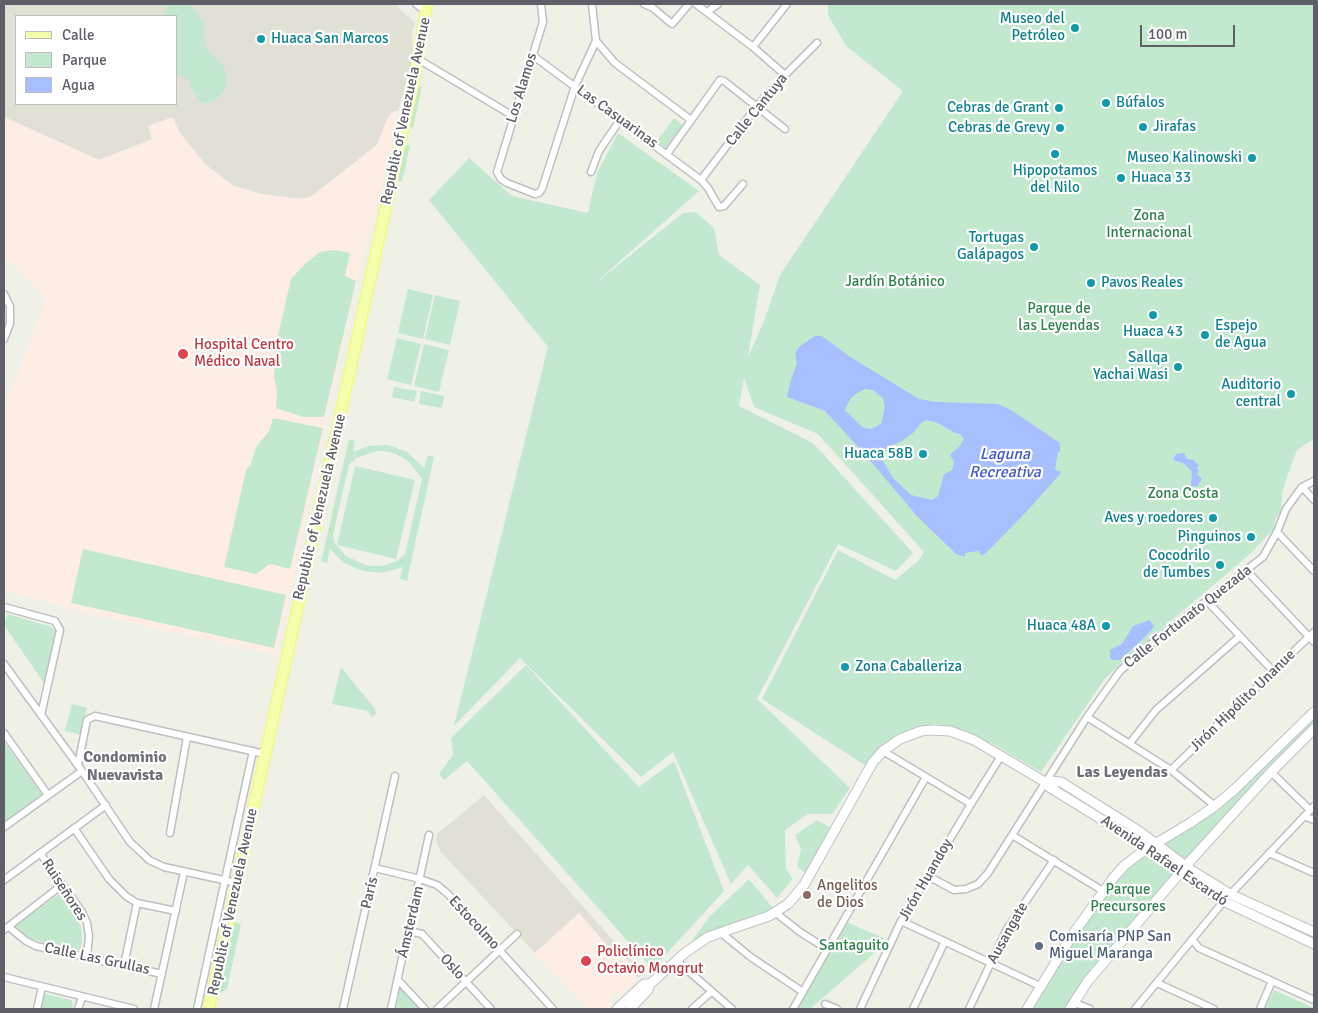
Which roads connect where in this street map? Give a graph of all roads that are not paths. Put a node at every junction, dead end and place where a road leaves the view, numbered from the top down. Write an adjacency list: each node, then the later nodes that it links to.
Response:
1 (416, 4): 9 (street)
2 (541, 4): 14 (street, Los Alamos)
3 (592, 4): 11 (street)
4 (644, 4): 5 (street)
5 (689, 4)
6 (696, 4): 10 (street)
7 (718, 4): 10 (street)
8 (787, 4): 13 (street)
9 (426, 8): 15 (main road, Republic of Venezuela Avenue)
10 (707, 12): 13 (street)
11 (596, 41): 17 (street); 21 (street)
12 (817, 43): 16 (street, Calle Cantuya)
13 (753, 47): 16 (street)
14 (532, 56): 17 (street, Las Casuarinas); 19 (street, Los Alamos)
15 (418, 59): 19 (street); 50 (main road, Republic of Venezuela Avenue)
16 (785, 75): 18 (street, Calle Cantuya)
17 (575, 86): 19 (street, Los Alamos); 20 (street, Las Casuarinas)
18 (756, 107): 21 (street); 22 (street); 25 (street, Calle Cantuya)
19 (513, 116)
20 (620, 120): 23 (street, Las Casuarinas); 24 (street)
21 (691, 120): 23 (street)
22 (785, 129)
23 (667, 154): 25 (street, Las Casuarinas)
24 (591, 172)
25 (701, 180): 26 (street, Las Casuarinas)
26 (743, 184)
27 (4, 294): 28 (street)
28 (4, 339)
29 (1314, 481): 30 (street, Calle Fortunato Quezada)
30 (1302, 487): 31 (street); 32 (street, Calle Fortunato Quezada)
31 (1314, 500)
32 (1277, 532): 33 (street, Calle Fortunato Quezada); 34 (street)
33 (1247, 571): 35 (street, Calle Fortunato Quezada); 38 (street)
34 (1314, 571)
35 (1207, 601): 37 (street); 43 (street, Calle Fortunato Quezada)
36 (4, 607): 42 (street)
37 (1239, 636): 40 (street); 47 (street)
38 (1313, 637): 40 (street, Jirón Hipólito Unanue)
39 (4, 664): 42 (street)
40 (1273, 671): 53 (street, Jirón Hipólito Unanue)
41 (1314, 712): 61 (street)
42 (41, 715): 52 (street)
43 (1087, 717): 47 (street); 57 (street, Calle Fortunato Quezada)
44 (1314, 729): 54 (street)
45 (4, 734): 58 (street)
46 (187, 737): 49 (street); 52 (street); 67 (street)
47 (1130, 743): 53 (street)
48 (883, 751): 51 (street, Avenida Rafael Escardó); 56 (street); 90 (street, Avenida Rafael Escardó)
49 (253, 752): 50 (street); 82 (street)
50 (265, 754): 83 (main road, Republic of Venezuela Avenue)
51 (1002, 756): 57 (street, Avenida Rafael Escardó); 59 (street, Jirón Huandoy)
52 (80, 768): 58 (street); 60 (street)
53 (1171, 770): 61 (street)
54 (1271, 772): 62 (street); 76 (street)
55 (395, 776): 75 (street, París)
56 (926, 777): 59 (street); 100 (street)
57 (1045, 782): 69 (street, Calle Fortunato Quezada); 70 (street, Avenida Rafael Escardó); 71 (street, Avenida Rafael Escardó)
58 (48, 795): 65 (street)
59 (971, 804): 79 (street, Jirón Huandoy)
60 (106, 805): 66 (street); 77 (street)
61 (1215, 806): 70 (street)
62 (1312, 808): 63 (street)
63 (1304, 816): 64 (street); 72 (street)
64 (1314, 820)
65 (4, 827)
66 (74, 828): 73 (street); 88 (street)
67 (170, 833)
68 (430, 835): 80 (street, Ámsterdam)
69 (1012, 835): 74 (street); 79 (street, Calle Fortunato Quezada)
70 (1156, 843): 71 (street); 76 (street, Avenida Rafael Escardó)
71 (1147, 848): 76 (street, Avenida Rafael Escardó); 85 (street)
72 (1269, 852): 78 (street); 86 (street)
73 (40, 853): 81 (street); 84 (street, Ruiseñores)
74 (1054, 860): 85 (street); 104 (street, Ausangate)
75 (376, 868): 80 (street, Estocolmo); 127 (street, París)
76 (1183, 870): 86 (street, Avenida Rafael Escardó); 87 (street, Avenida Rafael Escardó); 120 (street)
77 (184, 872): 82 (street); 89 (street)
78 (1314, 873)
79 (928, 876): 91 (street, Jirón Huandoy)
80 (420, 879): 93 (street, Ámsterdam); 101 (street, Estocolmo)
81 (4, 880)
82 (225, 881): 83 (street); 125 (street)
83 (237, 884): 126 (main road, Republic of Venezuela Avenue)
84 (62, 885): 92 (street); 102 (street, Ruiseñores)
85 (1103, 891): 113 (street)
86 (1230, 894): 87 (street); 95 (street, Avenida Rafael Escardó)
87 (1223, 902): 97 (street); 99 (street, Avenida Rafael Escardó)
88 (137, 903): 89 (street); 105 (street)
89 (176, 911): 106 (street)
90 (776, 913): 94 (street, Avenida Rafael Escardó); 100 (street)
91 (901, 921): 98 (street); 139 (street, Jirón Huandoy)
92 (6, 929): 102 (street, Calle Las Grullas)
93 (409, 931): 108 (street, Ámsterdam); 110 (street, Oslo)
94 (720, 932): 103 (street, Avenida Rafael Escardó); 116 (street)
95 (1314, 932)
96 (517, 934): 101 (street)
97 (1192, 939): 109 (street); 111 (street)
98 (945, 941): 104 (street); 140 (street)
99 (1314, 944)
100 (827, 949): 116 (street)
101 (500, 951): 110 (street); 132 (street, Estocolmo)
102 (87, 957): 105 (street, Calle Las Grullas)
103 (677, 961): 112 (street, Avenida Rafael Escardó); 115 (street)
104 (990, 962): 113 (street); 141 (street, Ausangate)
105 (124, 965): 106 (street, Calle Las Grullas)
106 (162, 974): 124 (street)
107 (4, 978): 114 (street)
108 (398, 980): 128 (street, Ámsterdam); 129 (street)
109 (1272, 981): 118 (street); 146 (street)
110 (466, 982): 130 (street); 131 (street, Oslo)
111 (1157, 983): 144 (street); 145 (street)
112 (650, 984): 133 (street); 134 (street)
113 (1040, 986): 142 (street)
114 (42, 987): 117 (street); 121 (street)
115 (711, 992): 135 (street); 136 (street)
116 (803, 992): 137 (street)
117 (82, 997): 122 (street); 123 (street)
118 (1314, 1000)
119 (825, 1004): 138 (street)
120 (1072, 1006): 143 (street)
121 (36, 1009)
122 (78, 1009)
123 (134, 1009)
124 (154, 1009)
125 (197, 1009)
126 (209, 1009)
127 (343, 1009)
128 (391, 1009)
129 (425, 1009)
130 (437, 1009)
131 (490, 1009)
132 (553, 1009)
133 (617, 1009)
134 (630, 1009)
135 (692, 1009)
136 (732, 1009)
137 (793, 1009)
138 (837, 1009)
139 (860, 1009)
140 (913, 1009)
141 (969, 1009)
142 (1027, 1009)
143 (1090, 1009)
144 (1135, 1009)
145 (1214, 1009)
146 (1260, 1009)

